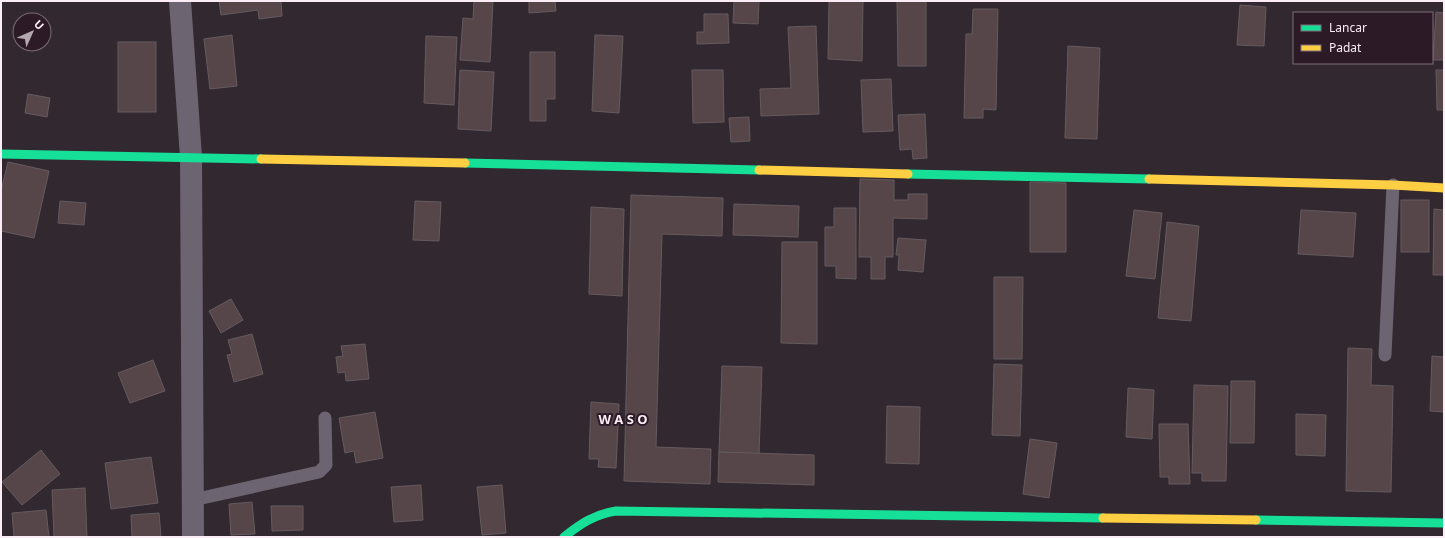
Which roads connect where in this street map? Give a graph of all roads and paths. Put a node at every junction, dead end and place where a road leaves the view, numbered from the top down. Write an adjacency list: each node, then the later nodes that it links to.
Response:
1 (180, 1): 3 (street)
2 (1, 154): 3 (street)
3 (191, 157): 4 (street); 8 (street)
4 (1393, 185): 5 (street); 6 (lane)
5 (1444, 188)
6 (1385, 355)
7 (325, 418): 8 (lane)
8 (193, 500): 11 (street)
9 (1444, 523): 10 (street)
10 (572, 535)
11 (192, 537)

